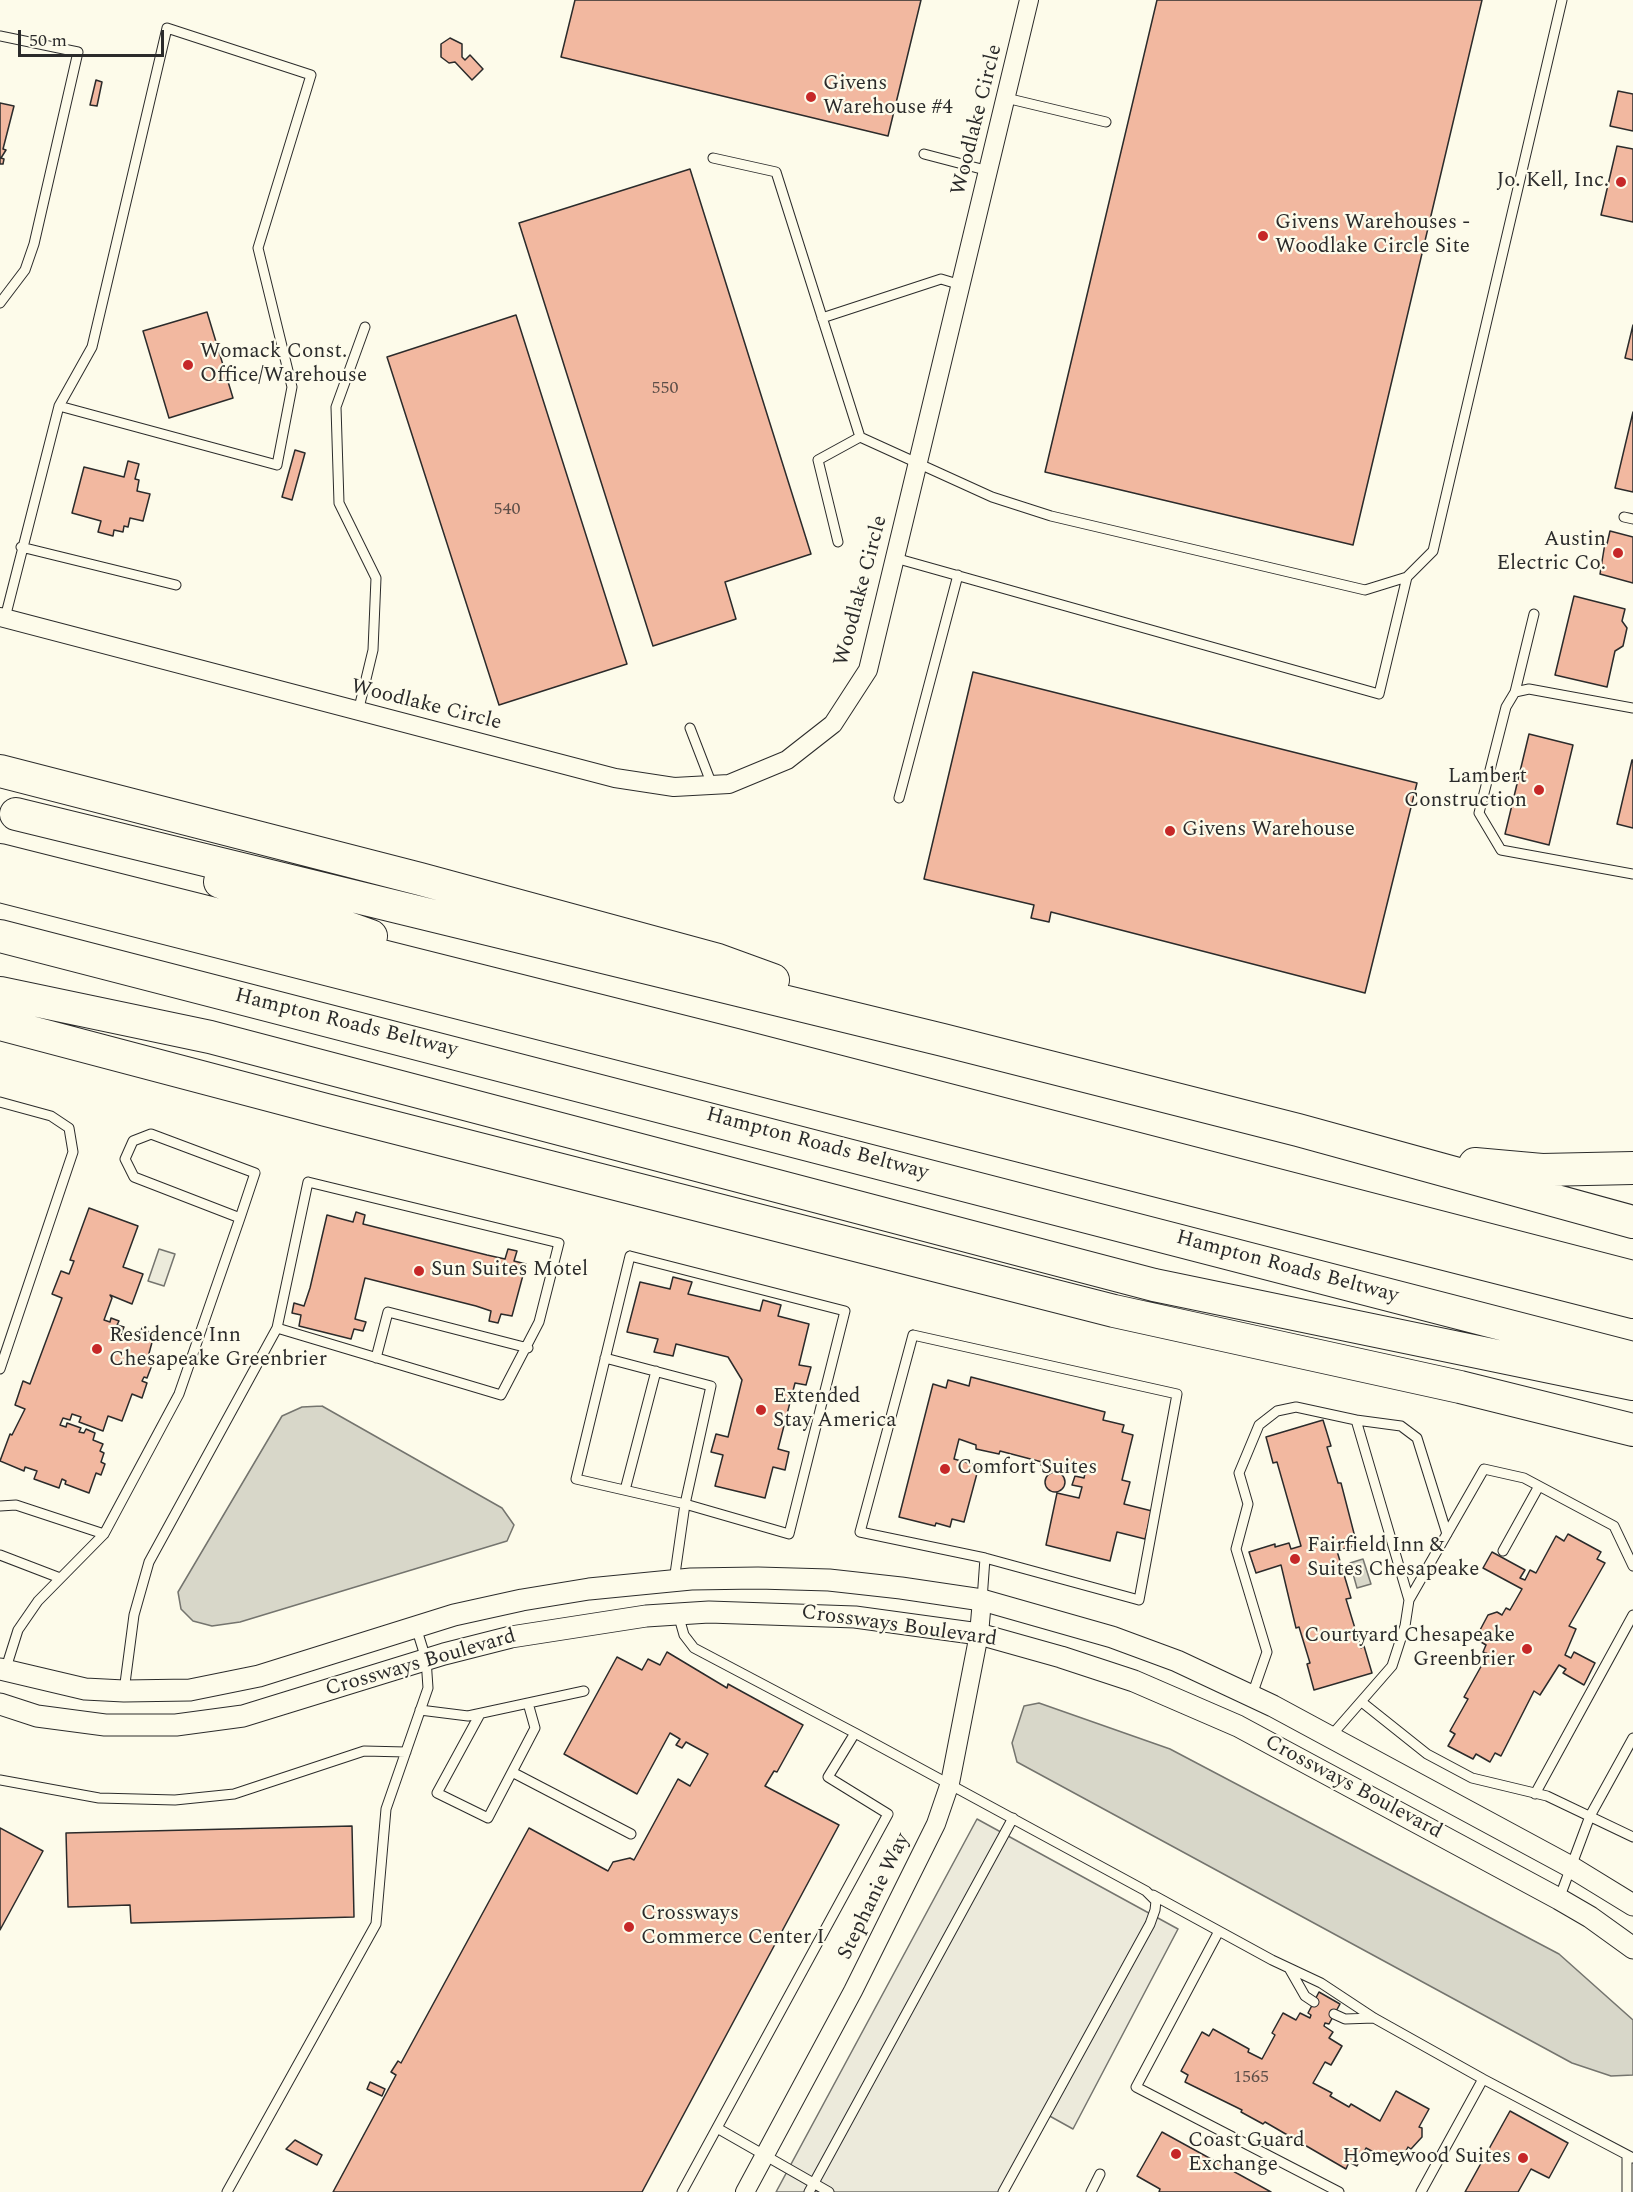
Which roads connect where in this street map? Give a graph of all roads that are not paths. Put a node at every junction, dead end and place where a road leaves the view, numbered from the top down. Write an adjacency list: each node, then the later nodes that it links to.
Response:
1 (1029, 0): 4 (street, Woodlake Circle)
2 (1562, 0): 20 (lane)
3 (0, 36): 10 (lane)
4 (1006, 98): 5 (lane); 8 (street, Woodlake Circle)
5 (1107, 123)
6 (924, 154): 8 (lane)
7 (713, 158): 11 (lane)
8 (989, 171): 9 (street, Woodlake Circle)
9 (961, 285): 11 (lane); 15 (street, Woodlake Circle)
10 (0, 303)
11 (822, 318): 14 (lane)
12 (364, 327): 26 (lane)
13 (59, 406): 13 (lane); 17 (lane)
14 (860, 437): 15 (lane); 16 (lane)
15 (917, 466): 18 (street, Woodlake Circle); 20 (lane)
16 (838, 543)
17 (21, 547): 21 (lane); 23 (lane)
18 (895, 558): 19 (lane); 29 (street, Woodlake Circle)
19 (958, 575): 20 (lane); 30 (lane)
20 (1407, 577)
21 (176, 585)
22 (1534, 614): 24 (lane)
23 (2, 618): 26 (street, Woodlake Circle)
24 (1515, 692): 25 (lane); 33 (lane)
25 (1633, 708)
26 (358, 712): 29 (street, Woodlake Circle)
27 (690, 728): 29 (lane)
28 (0, 771): 40 (highway)
29 (712, 785)
30 (899, 798)
31 (8, 811): 38 (highway); 40 (highway)
32 (0, 861): 38 (highway)
33 (1633, 874)
34 (0, 886): 47 (highway)
35 (0, 918): 49 (highway)
36 (0, 936): 53 (highway, Hampton Roads Beltway)
37 (0, 993): 56 (highway)
38 (538, 996): 46 (highway)
39 (0, 1024): 57 (highway)
40 (943, 1040): 42 (highway)
41 (0, 1102): 54 (lane)
42 (1298, 1130): 43 (highway); 45 (highway)
43 (1633, 1168)
44 (240, 1218): 44 (lane); 65 (lane)
45 (1633, 1222)
46 (1633, 1276)
47 (1633, 1302)
48 (277, 1328): 50 (lane); 51 (lane); 81 (lane)
49 (1633, 1337)
50 (528, 1348): 51 (lane); 51 (lane)
51 (376, 1358)
52 (605, 1358): 55 (lane); 62 (lane); 63 (lane)
53 (1633, 1358)
54 (0, 1369)
55 (656, 1371): 62 (lane); 63 (lane)
56 (1633, 1384)
57 (1460, 1387): 59 (highway); 60 (highway)
58 (1356, 1420): 66 (lane); 74 (lane); 83 (lane)
59 (1633, 1430)
60 (1633, 1452)
61 (1539, 1486): 66 (lane); 67 (lane); 70 (lane)
62 (625, 1490): 63 (lane)
63 (684, 1504): 72 (lane)
64 (0, 1506): 65 (lane)
65 (104, 1534): 71 (lane)
66 (1447, 1534): 74 (lane)
67 (1503, 1551)
68 (0, 1555): 71 (lane)
69 (985, 1558): 69 (lane); 73 (lane)
70 (1633, 1566)
71 (60, 1578): 80 (lane)
72 (674, 1581): 73 (street, Crossways Boulevard); 77 (street, Crossways Boulevard)
73 (982, 1600): 78 (street, Stephanie Way); 83 (street, Crossways Boulevard)
74 (1409, 1600): 84 (lane)
75 (678, 1614): 78 (street, Crossways Boulevard); 79 (street, Crossways Boulevard); 89 (lane)
76 (1633, 1615): 96 (lane)
77 (416, 1627): 79 (lane); 81 (street, Crossways Boulevard)
78 (980, 1634): 95 (street, Stephanie Way); 103 (street, Crossways Boulevard)
79 (426, 1659): 86 (street, Crossways Boulevard); 87 (lane)
80 (2, 1670): 81 (street, Crossways Boulevard)
81 (124, 1691)
82 (584, 1691): 85 (lane)
83 (1252, 1695): 90 (street, Crossways Boulevard)
84 (1363, 1702): 90 (lane); 96 (lane)
85 (528, 1703): 88 (lane); 93 (lane)
86 (0, 1704)
87 (420, 1710): 88 (lane); 92 (lane)
88 (480, 1714): 93 (lane)
89 (855, 1733): 95 (lane); 112 (lane)
90 (1330, 1737): 101 (street, Crossways Boulevard)
91 (1633, 1738): 97 (lane)
92 (406, 1752): 94 (lane); 117 (lane)
93 (512, 1772): 99 (lane)
94 (0, 1780)
95 (950, 1783): 98 (lane); 113 (street, Stephanie Way)
96 (1535, 1794): 97 (lane)
97 (1590, 1816): 100 (lane); 101 (lane)
98 (1013, 1818): 102 (lane); 116 (lane)
99 (631, 1834)
100 (1633, 1837)
101 (1571, 1867): 103 (lane); 104 (street, Crossways Boulevard)
102 (1146, 1891): 105 (lane); 121 (lane)
103 (1559, 1899): 106 (street, Crossways Boulevard)
104 (1633, 1905)
105 (1219, 1931): 107 (lane); 123 (lane)
106 (1633, 1948)
107 (1289, 1968): 108 (lane); 110 (lane)
108 (1314, 2002)
109 (1334, 2014): 110 (lane)
110 (1374, 2018): 111 (lane)
111 (1484, 2079): 114 (lane); 124 (lane)
112 (717, 2128): 113 (lane); 118 (lane)
113 (764, 2156): 116 (lane); 119 (street, Stephanie Way)
114 (1630, 2156): 125 (lane)
115 (1100, 2174): 122 (lane)
116 (812, 2188): 120 (lane)
117 (227, 2192)
118 (682, 2192)
119 (745, 2192)
120 (829, 2192)
121 (1003, 2192)
122 (1091, 2192)
123 (1339, 2192)
124 (1421, 2192)
125 (1627, 2192)

